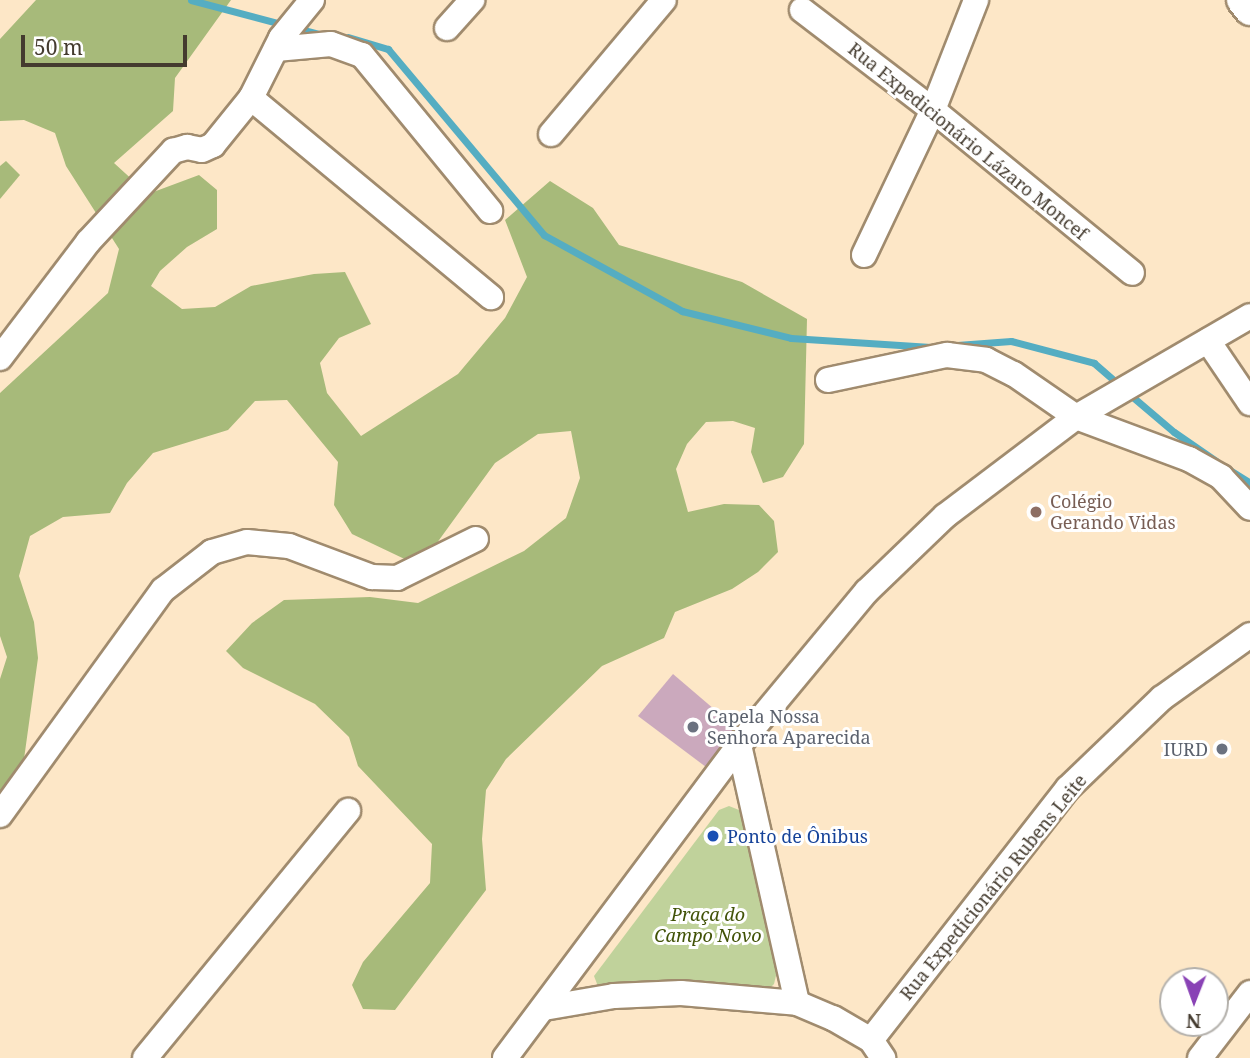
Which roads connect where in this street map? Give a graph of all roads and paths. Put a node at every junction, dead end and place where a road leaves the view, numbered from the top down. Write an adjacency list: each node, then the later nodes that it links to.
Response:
1 (312, 0): 9 (street)
2 (472, 0): 8 (street)
3 (664, 0): 12 (street)
4 (976, 0): 11 (street)
5 (1242, 0): 7 (main road)
6 (802, 10): 11 (street, Rua Expedicionário Lázaro Moncef)
7 (1250, 10)
8 (447, 28)
9 (279, 44): 10 (street); 13 (street)
10 (251, 98): 16 (street); 19 (street)
11 (933, 110): 14 (street); 15 (street, Rua Expedicionário Lázaro Moncef)
12 (551, 134)
13 (490, 211)
14 (864, 256)
15 (1132, 273)
16 (491, 297)
17 (1250, 316): 18 (street)
18 (1208, 341): 21 (street); 22 (street)
19 (0, 358)
20 (828, 380): 22 (street)
21 (1250, 402)
22 (1076, 417): 23 (street); 26 (street)
23 (1250, 508)
24 (476, 539): 28 (street)
25 (1250, 635): 32 (street, Rua Expedicionário Rubens Leite)
26 (739, 745): 30 (street); 31 (street)
27 (348, 811): 33 (street)
28 (0, 815)
29 (1250, 993): 35 (street)
30 (797, 1003): 31 (street); 32 (street)
31 (544, 1008): 34 (street)
32 (877, 1049)
33 (145, 1058)
34 (505, 1058)
35 (1200, 1058)

